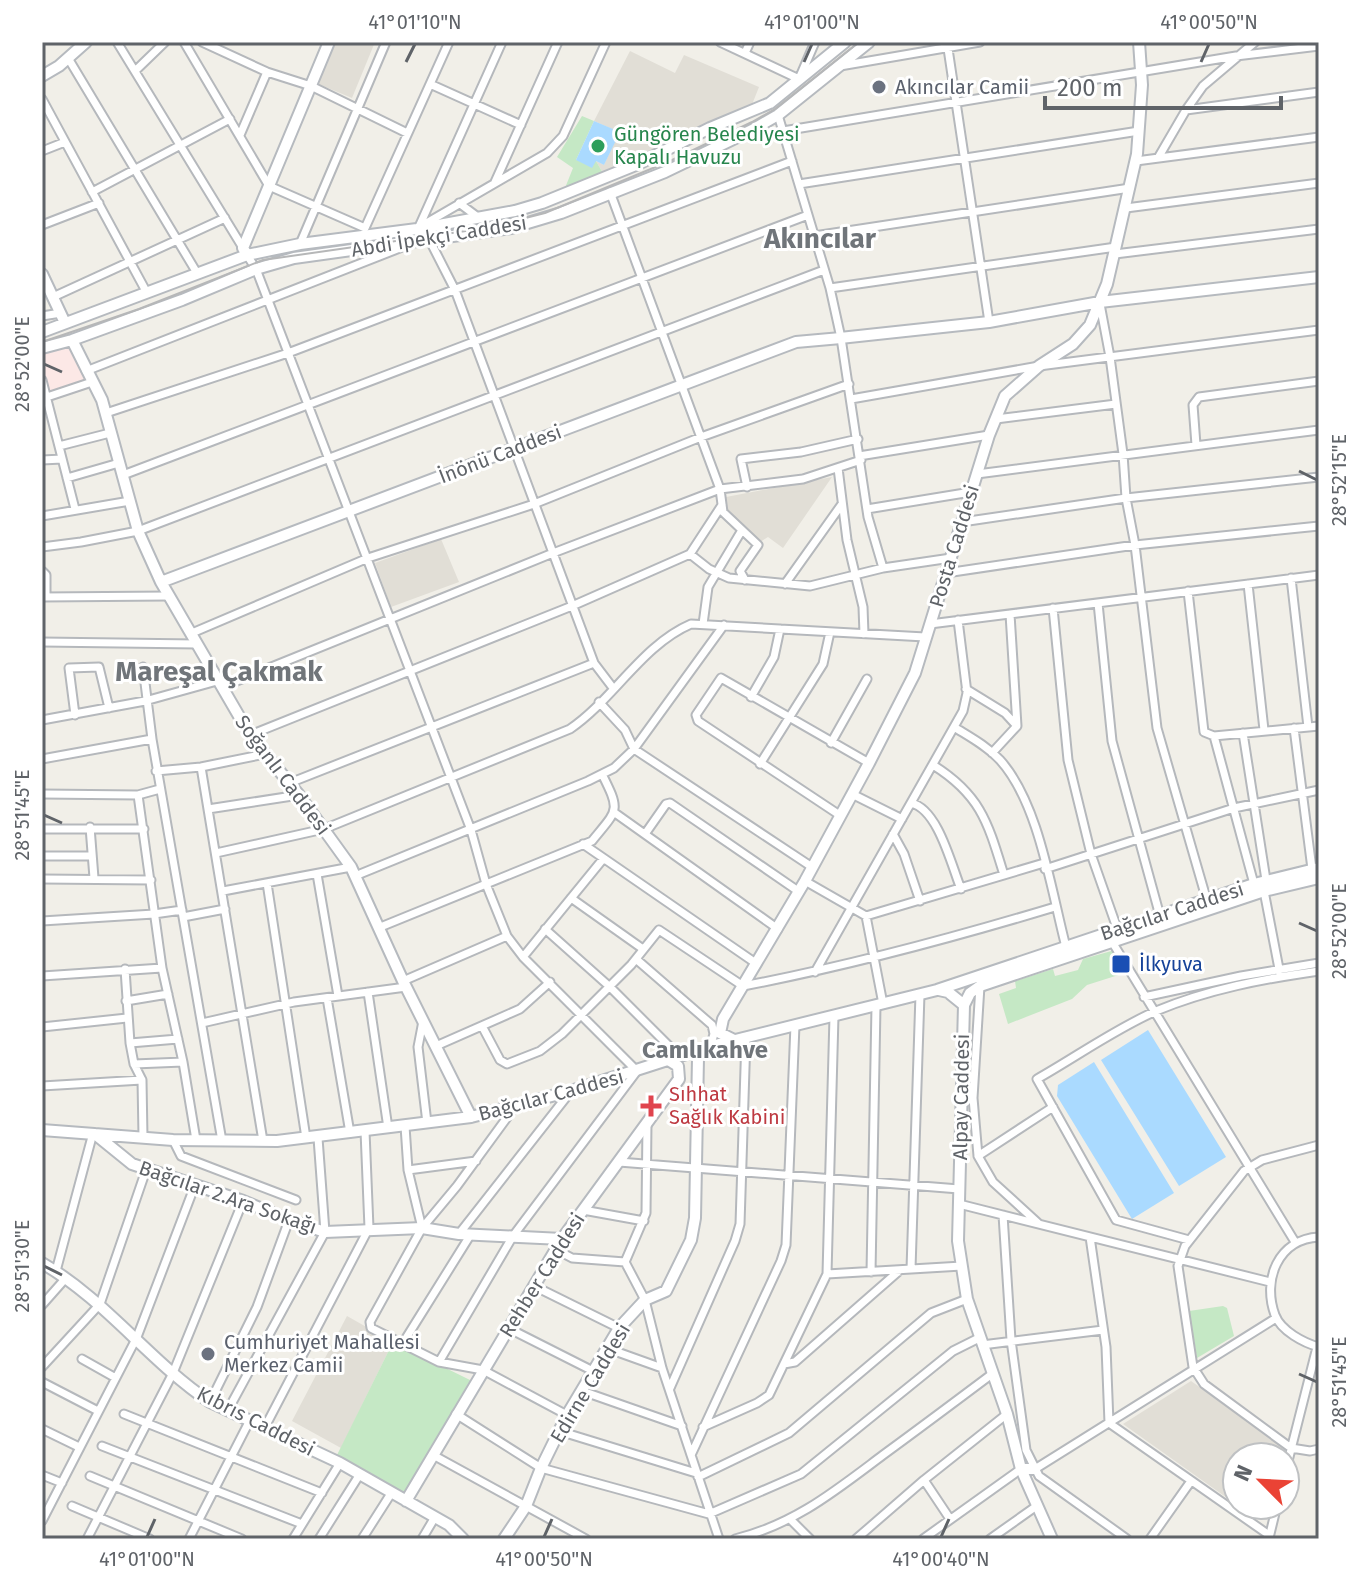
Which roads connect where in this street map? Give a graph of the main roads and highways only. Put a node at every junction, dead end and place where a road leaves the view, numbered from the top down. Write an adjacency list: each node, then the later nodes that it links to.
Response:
1 (86, 42): 6 (main road)
2 (329, 42): 7 (main road)
3 (845, 42): 7 (main road, Abdi İpekçi Caddesi)
4 (869, 42): 13 (main road, Abdi İpekçi Caddesi)
5 (1139, 42): 10 (main road, Posta Caddesi)
6 (42, 76)
7 (245, 252): 11 (main road, Abdi İpekçi Caddesi)
8 (42, 276): 11 (main road)
9 (1319, 277): 10 (main road, İnönü Caddesi)
10 (1100, 302): 15 (main road, İnönü Caddesi); 20 (main road, Posta Caddesi)
11 (63, 318): 12 (main road, Abdi İpekçi Caddesi)
12 (42, 332)
13 (72, 340): 14 (main road, Abdi İpekçi Caddesi); 15 (main road, Soğanlı Caddesi)
14 (42, 348)
15 (161, 582): 23 (main road, Soğanlı Caddesi)
16 (1317, 872): 17 (main road)
17 (1209, 906): 18 (main road, Bağcılar Caddesi); 19 (main road)
18 (937, 990): 19 (main road); 20 (main road, Bağcılar Caddesi)
19 (964, 1005): 30 (main road, Alpay Caddesi)
20 (740, 1039): 21 (main road, Bağcılar Caddesi)
21 (706, 1048): 22 (main road, Bağcılar Caddesi); 36 (main road, Edirne Caddesi)
22 (675, 1059): 23 (main road, Bağcılar Caddesi); 28 (main road, Rehber Caddesi)
23 (471, 1117): 26 (main road, Bağcılar Caddesi)
24 (42, 1130): 25 (main road, Bağcılar Caddesi)
25 (93, 1133): 26 (main road, Bağcılar Caddesi); 27 (main road, Bağcılar 2.Ara Sokağı)
26 (122, 1135): 27 (main road)
27 (115, 1151): 28 (main road, Bağcılar 2.Ara Sokağı)
28 (562, 1239): 32 (main road, Rehber Caddesi)
29 (42, 1263): 32 (main road, Kıbrıs Caddesi)
30 (1021, 1469): 31 (main road); 37 (main road, Alpay Caddesi)
31 (1035, 1469)
32 (406, 1501): 33 (main road, Kıbrıs Caddesi)
33 (449, 1525): 34 (main road); 35 (main road, Kıbrıs Caddesi)
34 (451, 1539)
35 (463, 1539)
36 (504, 1539)
37 (1052, 1539)

